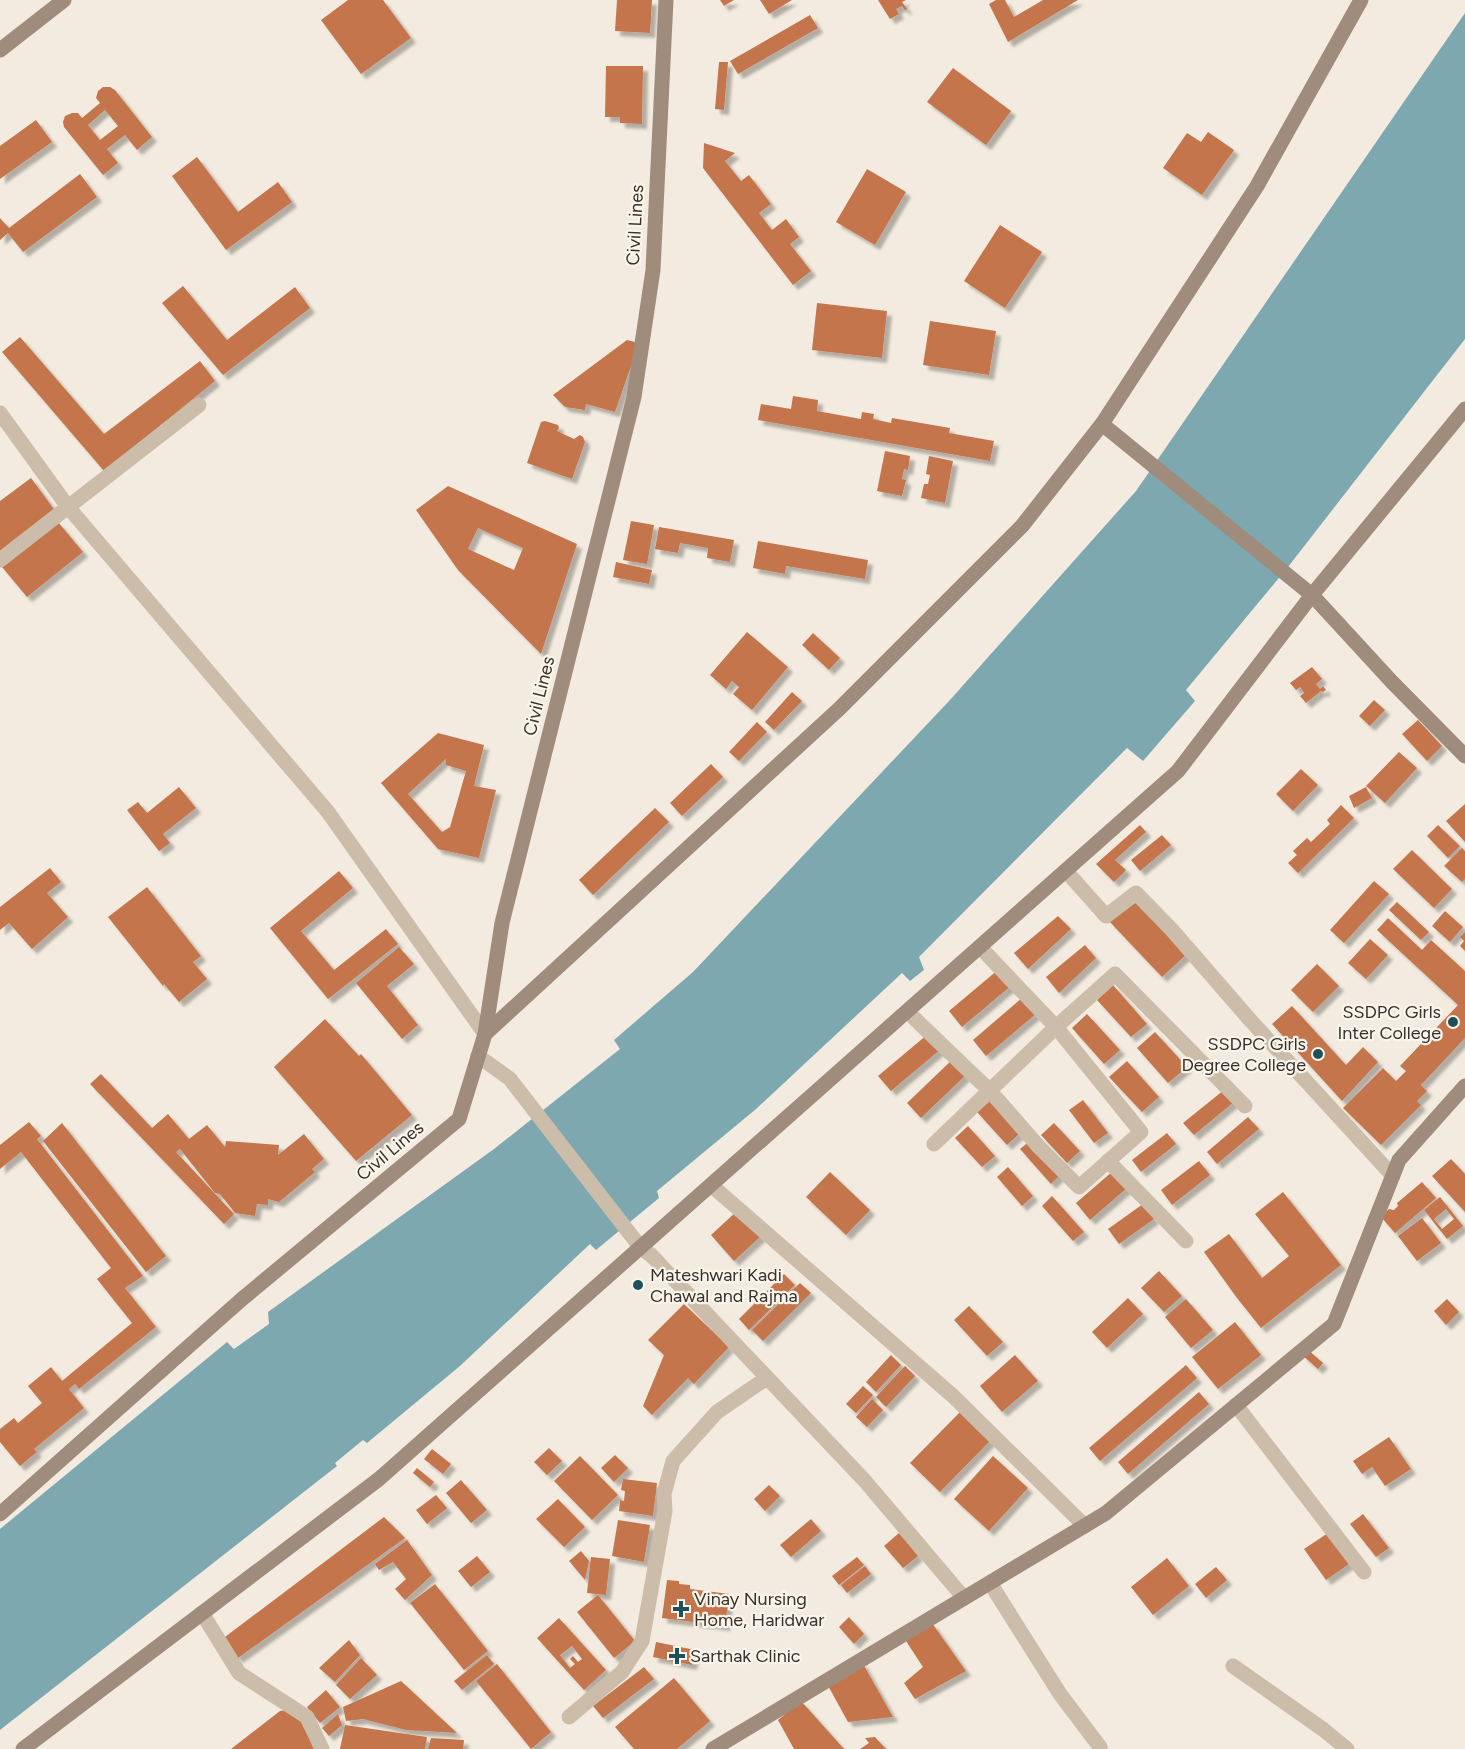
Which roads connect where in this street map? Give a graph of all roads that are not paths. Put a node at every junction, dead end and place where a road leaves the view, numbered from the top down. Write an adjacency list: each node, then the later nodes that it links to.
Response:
1 (64, 0): 4 (street)
2 (666, 0): 17 (street, Civil Lines)
3 (1361, 0): 8 (street)
4 (0, 50)
5 (199, 405): 9 (street)
6 (1465, 409): 11 (street)
7 (0, 413): 9 (street)
8 (1102, 424): 11 (street); 17 (street)
9 (68, 507): 10 (street); 17 (street)
10 (0, 560)
11 (1312, 595): 12 (street); 13 (street)
12 (1465, 756)
13 (1066, 871): 14 (street); 24 (street)
14 (980, 947): 16 (street); 25 (street)
15 (914, 1018): 19 (street)
16 (1056, 1028): 19 (street); 21 (street); 23 (street)
17 (485, 1034): 18 (street, Civil Lines)
18 (478, 1056): 27 (street); 30 (street, Civil Lines)
19 (990, 1091): 22 (street); 23 (street)
20 (1462, 1094): 24 (street)
21 (1245, 1107)
22 (934, 1144)
23 (1108, 1161): 26 (street)
24 (1393, 1176): 29 (street)
25 (711, 1185): 27 (street); 31 (street)
26 (1186, 1241)
27 (636, 1242): 28 (street); 35 (street)
28 (767, 1378): 34 (street); 37 (street)
29 (1236, 1405): 31 (street); 32 (street)
30 (0, 1514)
31 (1084, 1526): 33 (street)
32 (1364, 1572)
33 (990, 1583): 34 (street); 38 (street)
34 (964, 1598): 41 (street)
35 (202, 1613): 39 (street); 40 (street)
36 (1233, 1666): 42 (street)
37 (569, 1717)
38 (1100, 1747)
39 (23, 1749)
40 (322, 1749)
41 (713, 1749)
42 (1347, 1749)

